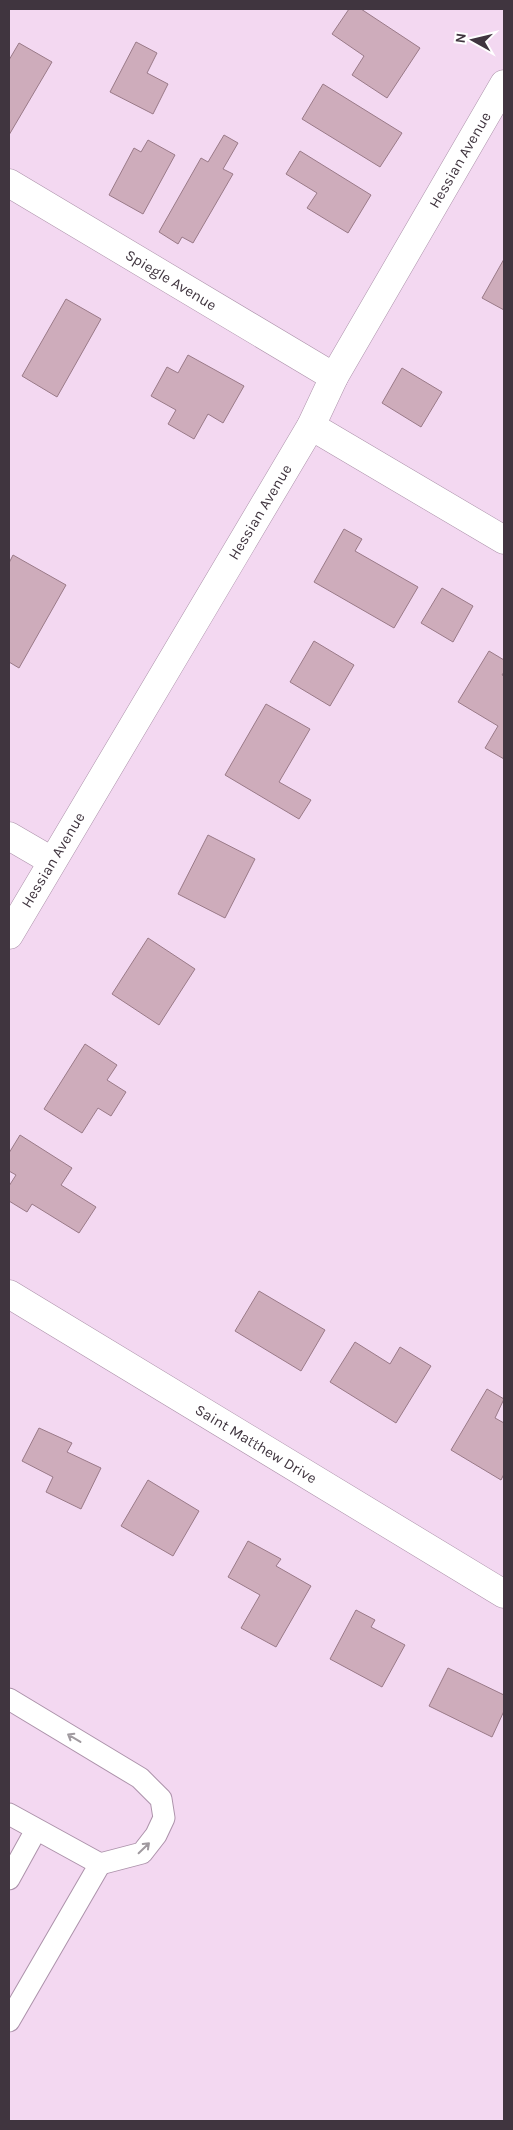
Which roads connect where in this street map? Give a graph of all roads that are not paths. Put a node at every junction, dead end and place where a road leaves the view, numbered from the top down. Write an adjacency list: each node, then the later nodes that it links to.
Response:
1 (504, 84): 3 (street, Hessian Avenue)
2 (9, 183): 3 (street, Spiegle Avenue)
3 (334, 377): 4 (street, Hessian Avenue)
4 (311, 426): 5 (street); 7 (street, Hessian Avenue)
5 (504, 540)
6 (9, 836): 7 (street)
7 (52, 861): 8 (street, Hessian Avenue)
8 (9, 935)
9 (9, 1294): 10 (street, Saint Matthew Drive)
10 (504, 1594)
11 (9, 1699): 14 (lane, one-way to 11)
12 (9, 1814): 13 (lane)
13 (36, 1830): 14 (lane); 15 (lane)
14 (100, 1864): 16 (lane)
15 (9, 1879)
16 (9, 2021)

